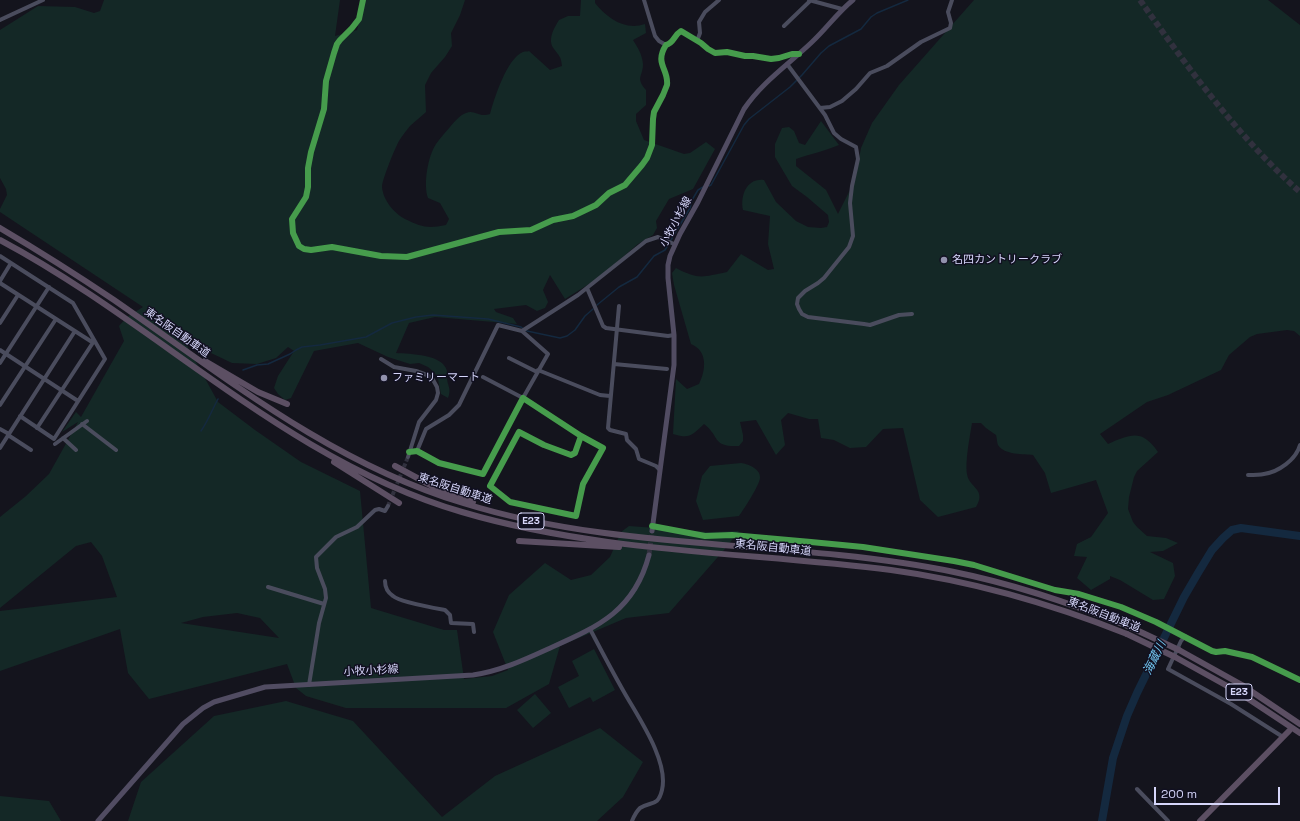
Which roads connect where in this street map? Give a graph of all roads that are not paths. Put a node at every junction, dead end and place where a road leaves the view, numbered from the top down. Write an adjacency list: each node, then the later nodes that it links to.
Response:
1 (43, 0): 10 (street)
2 (363, 0): 13 (street)
3 (644, 0): 13 (street)
4 (719, 0): 12 (street)
5 (809, 0): 8 (street); 11 (street)
6 (853, 0): 9 (main road, 小牧小杉線)
7 (952, 0): 16 (street)
8 (821, 2): 9 (street)
9 (842, 9): 14 (main road, 小牧小杉線)
10 (0, 20)
11 (784, 26)
12 (697, 41): 13 (street); 14 (street)
13 (666, 45)
14 (799, 54): 15 (main road, 小牧小杉線)
15 (787, 64): 16 (street); 19 (main road, 小牧小杉線)
16 (820, 108): 28 (street)
17 (0, 228): 35 (highway, 東名阪自動車道 / E23)
18 (0, 240): 58 (highway, 東名阪自動車道 / E23)
19 (674, 244): 24 (street); 34 (main road, 小牧小杉線)
20 (0, 256): 21 (street)
21 (12, 264): 22 (street); 23 (street)
22 (0, 282): 25 (street)
23 (49, 287): 27 (street); 36 (street)
24 (587, 288): 31 (street); 33 (street)
25 (18, 295): 27 (street); 30 (street)
26 (619, 306): 33 (street)
27 (36, 307): 29 (street); 38 (street)
28 (912, 314)
29 (56, 319): 32 (street); 43 (street)
30 (0, 323)
31 (523, 330): 45 (street); 70 (street)
32 (75, 331): 36 (street); 47 (street)
33 (617, 331): 34 (street); 42 (street)
34 (674, 335): 72 (main road, 小牧小杉線)
35 (170, 339): 52 (highway); 76 (highway, 東名阪自動車道 / E23)
36 (93, 341): 48 (street); 51 (street)
37 (0, 350): 38 (street)
38 (6, 354): 41 (street); 43 (street)
39 (509, 358): 45 (street)
40 (381, 359): 70 (street)
41 (0, 363)
42 (614, 364): 44 (street); 49 (street)
43 (25, 367): 47 (street); 53 (street)
44 (667, 369)
45 (538, 371): 49 (street); 50 (street)
46 (483, 377): 50 (street)
47 (44, 379): 48 (street); 54 (street)
48 (61, 390): 51 (street); 57 (street)
49 (610, 396): 72 (street)
50 (523, 398): 62 (street); 70 (street)
51 (78, 401): 60 (street)
52 (287, 404)
53 (0, 405)
54 (20, 416): 57 (street); 61 (street)
55 (87, 421): 56 (street)
56 (82, 424): 63 (street); 69 (street)
57 (37, 428): 60 (street)
58 (283, 428): 74 (highway); 79 (highway, 東名阪自動車道 / E23)
59 (0, 429): 61 (street)
60 (58, 432): 63 (street)
61 (8, 435): 66 (street); 67 (street)
62 (581, 436): 62 (street)
63 (63, 438): 64 (street); 68 (street)
64 (55, 444)
65 (1300, 445): 73 (street)
66 (0, 448)
67 (31, 450)
68 (76, 450)
69 (116, 450)
70 (417, 451)
71 (395, 466): 76 (highway)
72 (660, 470): 77 (main road, 小牧小杉線)
73 (1248, 475)
74 (399, 503)
75 (388, 506): 83 (street)
76 (515, 517): 89 (highway, 東名阪自動車道 / E23, bridge)
77 (652, 529): 86 (street)
78 (518, 541): 79 (highway)
79 (672, 549): 91 (highway, 東名阪自動車道 / E23, bridge)
80 (649, 555): 84 (main road, 小牧小杉線)
81 (385, 580): 85 (street)
82 (268, 587): 83 (street)
83 (324, 604): 88 (street)
84 (590, 630): 88 (main road, 小牧小杉線); 95 (street)
85 (474, 632)
86 (1185, 636): 87 (street); 92 (street)
87 (1300, 680)
88 (309, 685): 94 (main road, 小牧小杉線)
89 (1300, 724)
90 (1288, 731): 92 (highway)
91 (1300, 733)
92 (1283, 737): 97 (highway)
93 (1137, 789): 96 (street)
94 (98, 821)
95 (632, 821)
96 (1168, 821)
97 (1200, 821)

